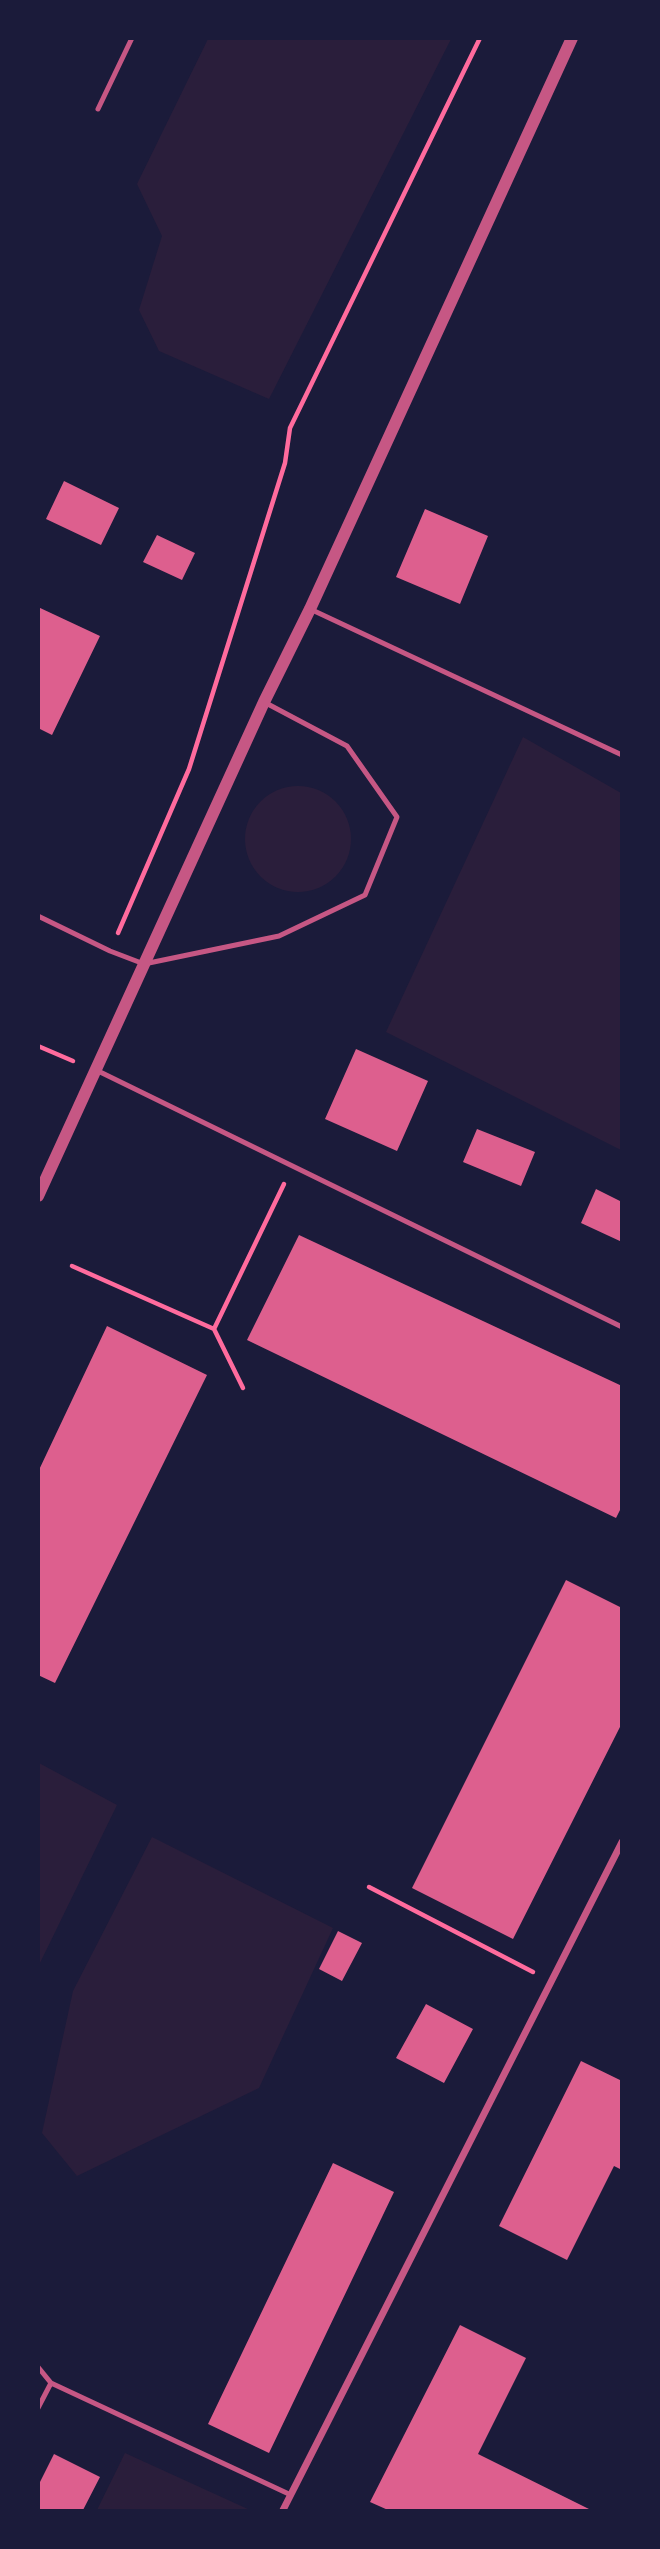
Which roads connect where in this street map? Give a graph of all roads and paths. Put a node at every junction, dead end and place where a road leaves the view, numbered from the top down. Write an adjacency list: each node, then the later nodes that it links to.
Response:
1 (132, 38): 4 (lane)
2 (480, 38): 9 (path)
3 (572, 38): 5 (street)
4 (98, 109)
5 (310, 609): 6 (street); 7 (lane)
6 (264, 702): 10 (street); 10 (lane)
7 (621, 755)
8 (38, 916): 9 (lane)
9 (110, 951): 10 (lane)
10 (144, 964): 13 (street)
11 (38, 1046): 12 (path)
12 (59, 1055)
13 (96, 1070): 14 (lane); 15 (street)
14 (292, 1166): 17 (lane); 18 (path)
15 (38, 1196)
16 (72, 1266): 18 (path)
17 (621, 1327)
18 (214, 1328): 19 (path)
19 (243, 1388)
20 (621, 1842): 22 (street)
21 (369, 1887): 22 (path)
22 (550, 1981): 26 (street)
23 (38, 2367): 24 (lane)
24 (51, 2383): 25 (lane); 26 (lane)
25 (38, 2409)
26 (291, 2495): 27 (street)
27 (284, 2511)

